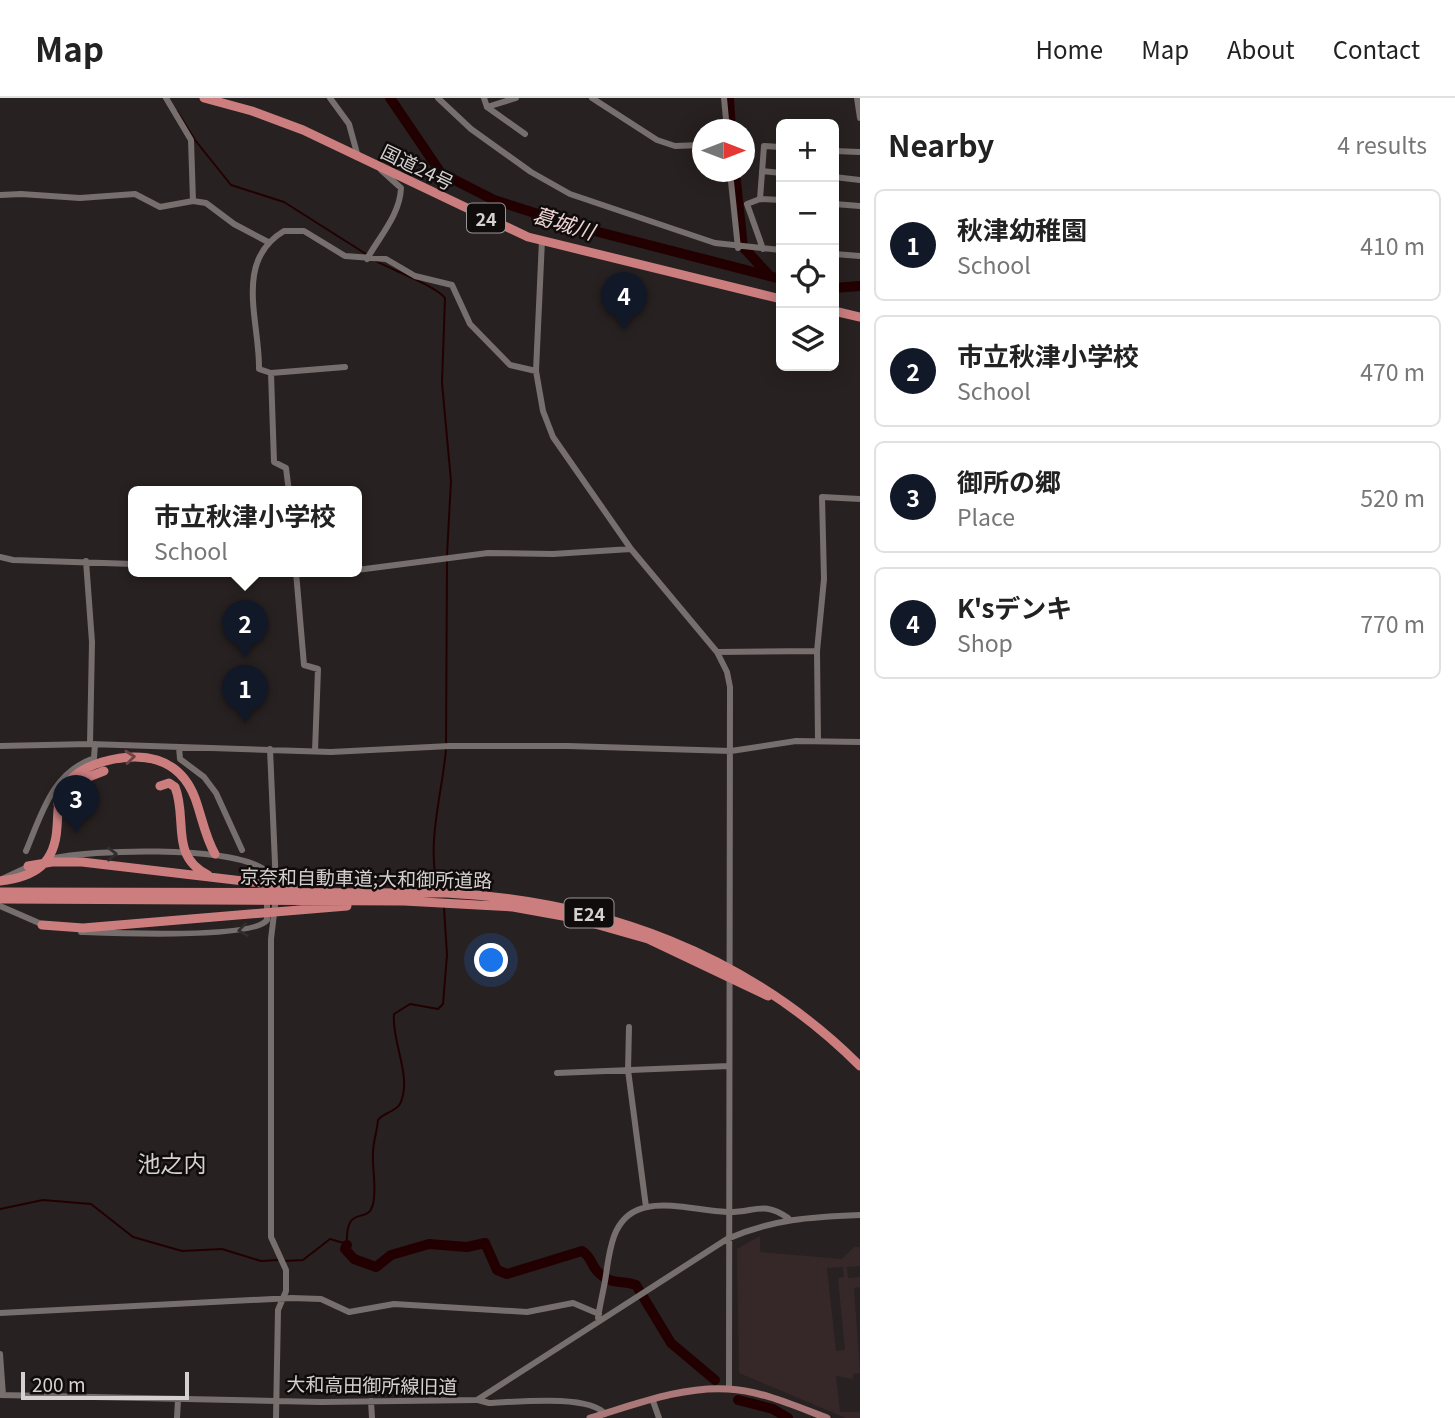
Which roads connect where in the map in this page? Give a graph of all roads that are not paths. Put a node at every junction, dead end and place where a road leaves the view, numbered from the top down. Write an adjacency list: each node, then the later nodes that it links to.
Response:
1 (166, 98): 30 (street)
2 (204, 98): 20 (highway, 国道24号 / 24)
3 (330, 98): 11 (street)
4 (342, 98): 11 (street)
5 (438, 98): 35 (street)
6 (484, 98): 12 (street)
7 (516, 98): 12 (street)
8 (592, 98): 16 (street)
9 (724, 98): 14 (street)
10 (857, 98): 13 (street)
11 (337, 104): 20 (street)
12 (487, 107): 15 (street)
13 (860, 118)
14 (726, 119)
15 (525, 134)
16 (692, 145)
17 (776, 147): 22 (street)
18 (839, 151): 19 (street)
19 (860, 152)
20 (358, 156): 21 (highway, 国道24号 / 24)
21 (374, 164): 33 (highway, 国道24号 / 24); 40 (street)
22 (762, 171): 23 (street); 28 (street)
23 (776, 172)
24 (839, 178): 25 (street)
25 (860, 180)
26 (731, 182): 35 (street)
27 (0, 195): 30 (street)
28 (760, 199): 29 (street); 36 (street)
29 (776, 200)
30 (193, 201): 34 (street)
31 (839, 204): 32 (street)
32 (860, 206)
33 (542, 240): 41 (highway, 国道24号 / 24); 45 (street)
34 (268, 242): 40 (street); 46 (street)
35 (738, 248): 36 (street)
36 (760, 248): 37 (street)
37 (776, 250)
38 (839, 254): 39 (street)
39 (860, 256)
40 (368, 258): 45 (street)
41 (776, 298)
42 (839, 312): 43 (highway)
43 (860, 317)
44 (345, 367): 46 (street)
45 (536, 371): 49 (street)
46 (271, 373): 47 (street)
47 (288, 486)
48 (860, 499): 55 (street)
49 (631, 549): 53 (street); 56 (street)
50 (0, 557): 51 (street)
51 (86, 561): 52 (street); 59 (street)
52 (128, 565)
53 (362, 569)
54 (296, 577): 63 (street)
55 (817, 651): 56 (street); 57 (street)
56 (717, 652): 64 (street)
57 (818, 741): 58 (street); 64 (street)
58 (860, 742)
59 (93, 744): 60 (street); 61 (street); 69 (street)
60 (0, 746)
61 (179, 747): 62 (street); 68 (street)
62 (270, 749): 63 (street); 91 (street)
63 (315, 751): 64 (street)
64 (731, 751): 82 (street)
65 (104, 771): 67 (highway)
66 (195, 799): 67 (highway, one-way to 66); 70 (highway); 72 (highway)
67 (58, 804): 73 (highway)
68 (242, 850)
69 (26, 851)
70 (215, 854): 71 (street, one-way to 70); 79 (street, one-way to 79)
71 (28, 866): 72 (highway); 73 (street)
72 (220, 879): 75 (highway)
73 (0, 880)
74 (0, 892): 76 (highway, 京奈和自動車道;大和御所道路 / E24)
75 (263, 892): 76 (highway, 京奈和自動車道;大和御所道路 / E24); 77 (highway, 京奈和自動車道;大和御所道路 / E24); 81 (highway, 京奈和自動車道;大和御所道路 / E24)
76 (19, 896): 78 (highway, 京奈和自動車道;大和御所道路 / E24)
77 (453, 902): 79 (highway); 81 (highway, 京奈和自動車道;大和御所道路 / E24)
78 (1, 904): 79 (street)
79 (42, 925)
80 (629, 1027): 84 (street)
81 (825, 1033): 83 (highway, 京奈和自動車道;大和御所道路 / E24)
82 (729, 1066): 84 (street); 87 (street)
83 (860, 1066)
84 (628, 1070): 85 (street); 86 (street)
85 (557, 1073)
86 (646, 1207): 87 (street); 93 (street)
87 (728, 1212): 89 (street); 90 (street)
88 (860, 1215): 89 (street, 大和高田御所線旧道)
89 (788, 1218): 90 (street, 大和高田御所線旧道)
90 (727, 1239): 93 (street, 大和高田御所線旧道); 95 (street)
91 (283, 1299): 92 (street); 93 (street); 97 (street)
92 (0, 1313)
93 (599, 1317): 99 (street, 大和高田御所線旧道)
94 (0, 1354): 96 (street)
95 (729, 1389): 101 (main road); 108 (main road)
96 (1, 1395): 98 (street, 大和高田御所線旧道)
97 (276, 1399): 98 (street, 大和高田御所線旧道); 100 (street, 大和高田御所線旧道); 104 (street)
98 (178, 1400): 103 (street)
99 (477, 1400): 100 (street, 大和高田御所線旧道); 102 (street)
100 (371, 1401): 105 (street)
101 (653, 1401): 102 (main road); 107 (street)
102 (605, 1414): 106 (main road)
103 (177, 1418)
104 (276, 1418)
105 (372, 1418)
106 (590, 1418)
107 (659, 1418)
108 (827, 1418)

